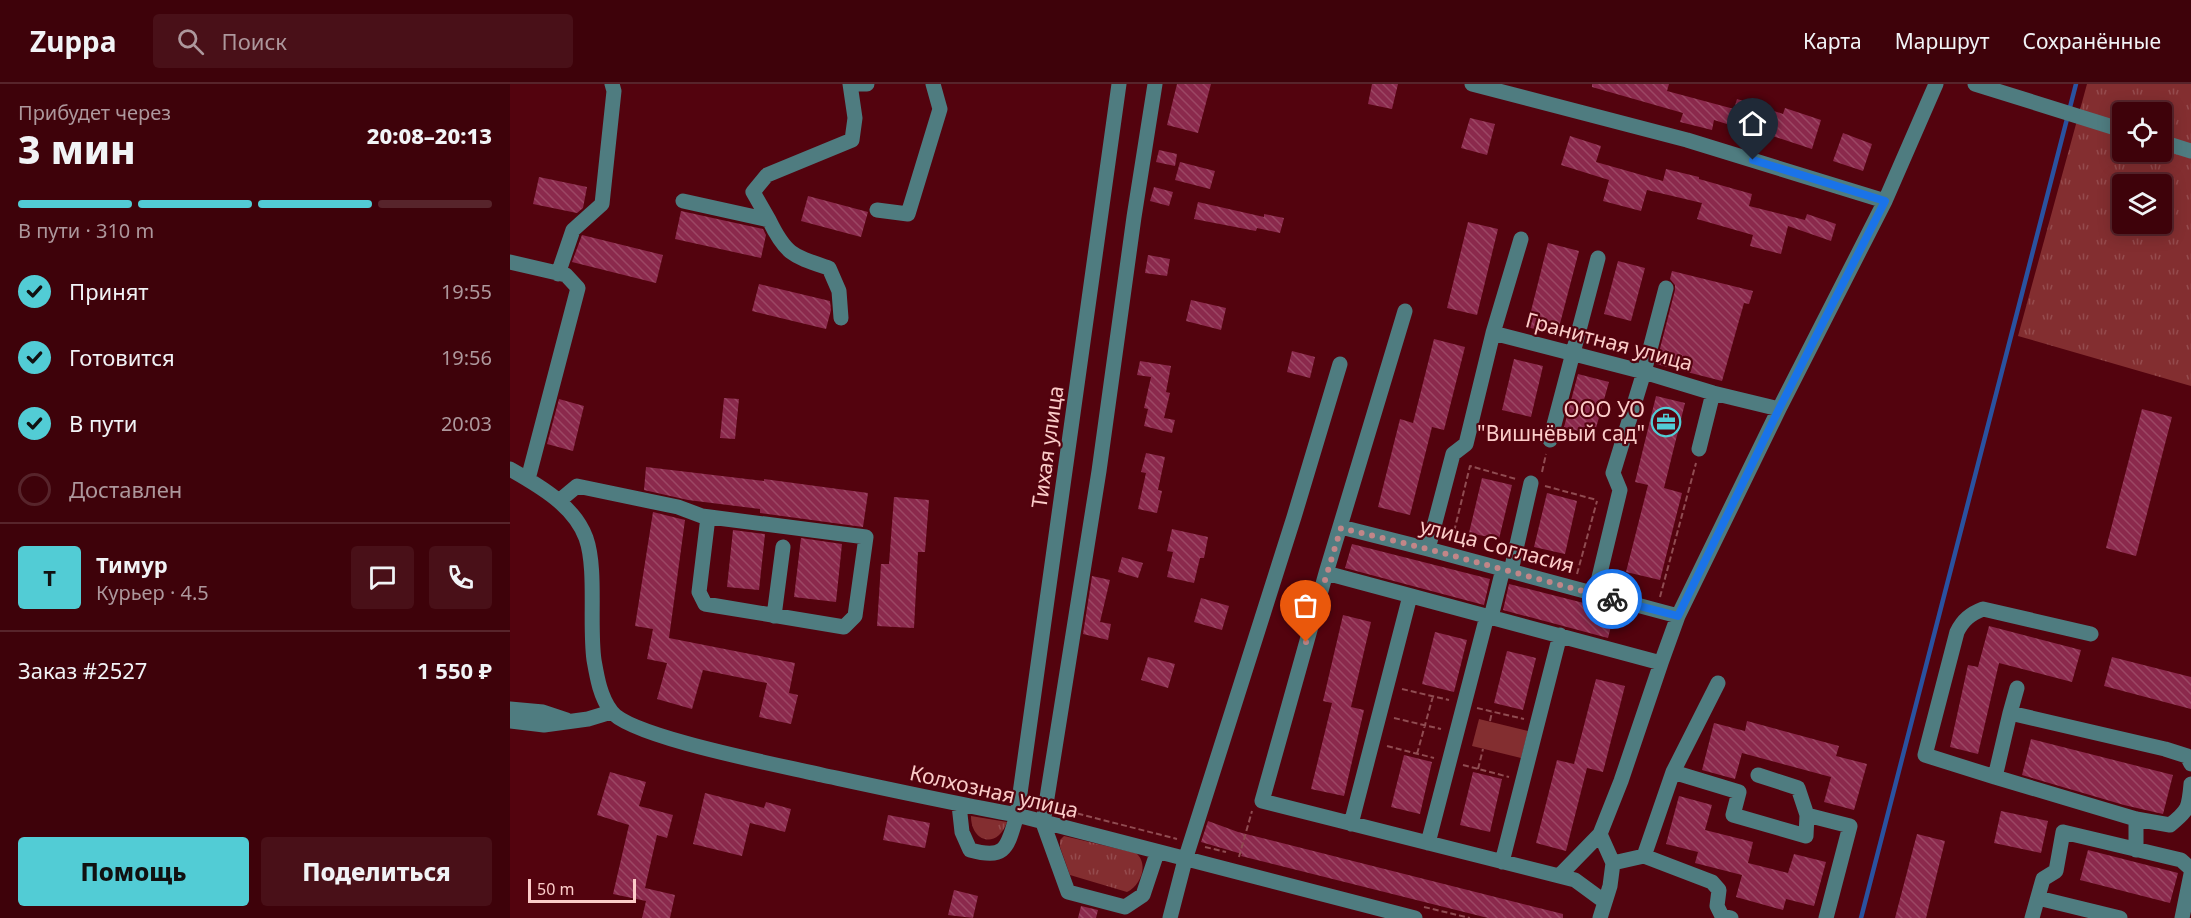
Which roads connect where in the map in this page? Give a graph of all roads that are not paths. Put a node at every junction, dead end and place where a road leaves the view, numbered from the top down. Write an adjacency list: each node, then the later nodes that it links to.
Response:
1 (612, 84): 21 (street)
2 (850, 84): 17 (street)
3 (859, 84): 4 (street)
4 (867, 84)
5 (933, 84): 16 (street)
6 (1119, 84): 64 (street, Тихая улица)
7 (1155, 84): 67 (street)
8 (1472, 84): 15 (street)
9 (1936, 84): 15 (street)
10 (1975, 84): 11 (street)
11 (2112, 127)
12 (2172, 145): 13 (street)
13 (2191, 151)
14 (683, 201): 17 (street)
15 (1885, 201): 30 (street)
16 (877, 210)
17 (769, 220): 24 (street)
18 (1521, 239): 25 (street)
19 (1598, 258): 26 (street)
20 (510, 262): 21 (street)
21 (558, 274): 34 (street)
22 (1666, 288): 28 (street)
23 (1406, 311): 38 (street)
24 (841, 318)
25 (1493, 333): 26 (street, Гранитная улица); 40 (street)
26 (1571, 354): 28 (street, Гранитная улица); 31 (street)
27 (1340, 364): 74 (street)
28 (1644, 372): 29 (street, Гранитная улица); 43 (street)
29 (1713, 393): 30 (street, Гранитная улица); 32 (street)
30 (1779, 409): 47 (street)
31 (1550, 440)
32 (1699, 449)
33 (510, 469): 34 (street)
34 (528, 479): 36 (street)
35 (1531, 483): 41 (street)
36 (559, 501): 37 (street); 54 (street)
37 (708, 517): 45 (street); 45 (street)
38 (1341, 528): 40 (street, улица Согласия); 42 (street)
39 (783, 547): 45 (street)
40 (1428, 549): 41 (street, улица Согласия)
41 (1507, 570): 43 (street, улица Согласия); 46 (street)
42 (1326, 573): 44 (street); 68 (street)
43 (1595, 594): 47 (street, улица Согласия)
44 (1410, 596): 46 (street); 68 (street)
45 (774, 616)
46 (1489, 616): 49 (street); 70 (street)
47 (1678, 616): 50 (street)
48 (2091, 634): 61 (street)
49 (1560, 635): 50 (street); 75 (street)
50 (1662, 663): 69 (street)
51 (1718, 683): 59 (street)
52 (2017, 688): 55 (street)
53 (510, 709): 56 (street)
54 (611, 712): 56 (street); 63 (street, Колхозная улица)
55 (2010, 713): 58 (street); 61 (street)
56 (567, 720): 57 (street)
57 (510, 721)
58 (2191, 764)
59 (1673, 772): 65 (street); 73 (street)
60 (1758, 775): 65 (street)
61 (1995, 777): 66 (street)
62 (2191, 784): 66 (street)
63 (959, 805): 64 (street, Колхозная улица); 64 (street, Тихая улица)
64 (1017, 815): 67 (street, Колхозная улица)
65 (1808, 815): 86 (street)
66 (2136, 819): 71 (street)
67 (1043, 823): 72 (street, Колхозная улица); 72 (street)
68 (1352, 824): 70 (street)
69 (1600, 834): 76 (street); 79 (street)
70 (1428, 843): 75 (street)
71 (2136, 850): 77 (street); 80 (street)
72 (1157, 853): 74 (street, Колхозная улица)
73 (1644, 856): 76 (street); 85 (street)
74 (1185, 860): 82 (street); 83 (street, Колхозная улица)
75 (1502, 862): 79 (street)
76 (1613, 863): 81 (street)
77 (2191, 869)
78 (2191, 874): 89 (street)
79 (1559, 876): 81 (street)
80 (2038, 898): 87 (street); 88 (street)
81 (1605, 902): 84 (street)
82 (1170, 918)
83 (1415, 918)
84 (1600, 918)
85 (1731, 918)
86 (1826, 918)
87 (2032, 918)
88 (2120, 918)
89 (2182, 918)

